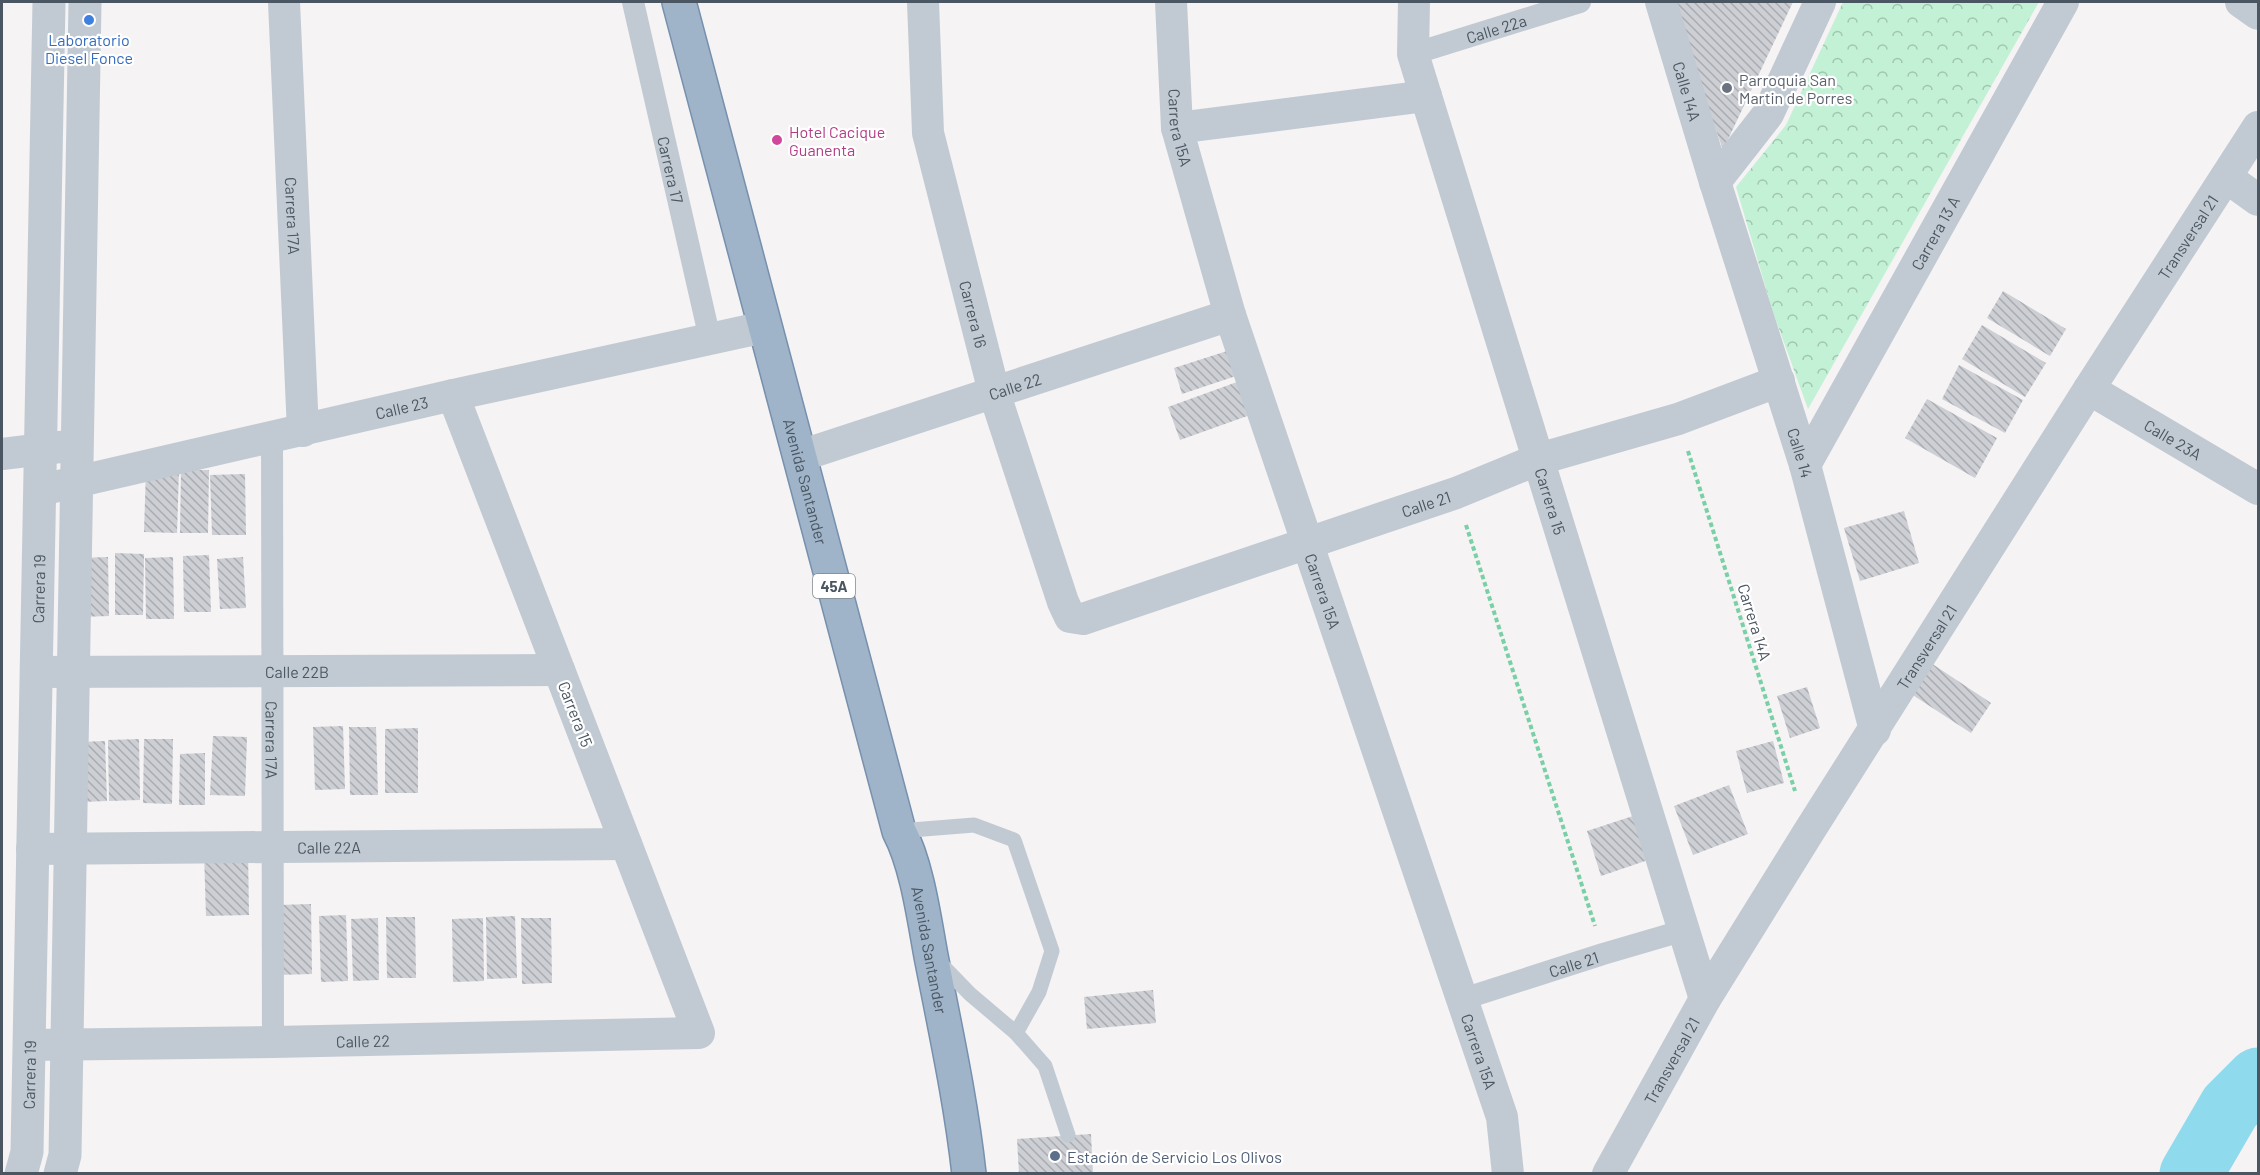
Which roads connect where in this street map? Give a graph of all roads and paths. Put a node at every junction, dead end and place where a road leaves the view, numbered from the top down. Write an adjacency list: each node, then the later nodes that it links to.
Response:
1 (49, 2): 33 (street, Carrera 19)
2 (85, 2): 32 (street)
3 (284, 2): 30 (street, Carrera 17A)
4 (633, 2): 24 (street, Carrera 17)
5 (679, 2): 23 (highway, Avenida Santander / 45A)
6 (923, 2): 27 (street, Carrera 16)
7 (1171, 2): 18 (street, Carrera 15A)
8 (1414, 2): 15 (street, Carrera 15)
9 (1580, 2): 15 (street, Calle 22a)
10 (1661, 2): 20 (street, Calle 14A)
11 (1820, 2): 20 (street)
12 (2063, 2): 37 (street, Carrera 13 A)
13 (2241, 2): 14 (street)
14 (2259, 14)
15 (1413, 54): 16 (street, Carrera 15)
16 (1426, 96): 18 (street); 36 (street, Carrera 15)
17 (2259, 127): 19 (street, Transversal 21)
18 (1177, 128): 22 (street, Carrera 15A)
19 (2226, 177): 21 (street); 26 (street, Transversal 21)
20 (1715, 182): 25 (street, Calle 14)
21 (2259, 200)
22 (1230, 315): 27 (street, Calle 22); 42 (street, Carrera 15A)
23 (765, 327): 24 (street, Calle 23); 35 (highway, Avenida Santander / 45A)
24 (710, 339): 28 (street, Calle 23)
25 (1779, 381): 29 (street, Calle 21); 37 (street, Calle 14)
26 (2089, 388): 39 (street, Calle 23A); 48 (street, Transversal 21)
27 (994, 392): 35 (street, Calle 22); 43 (street, Carrera 16)
28 (453, 395): 30 (street, Calle 23); 45 (street, Carrera 15)
29 (1678, 419): 36 (street, Calle 21); 50 (path, Carrera 14A)
30 (303, 431): 31 (street, Calle 23)
31 (272, 438): 38 (street, Calle 23); 44 (street, Carrera 17A)
32 (77, 446): 33 (street); 38 (street)
33 (40, 449): 34 (street); 40 (street, Carrera 19)
34 (2, 454)
35 (800, 456): 49 (highway, Avenida Santander / 45A)
36 (1539, 459): 41 (street, Calle 21); 55 (street, Carrera 15)
37 (1805, 465): 48 (street, Calle 14)
38 (77, 482): 40 (street, Calle 23); 47 (street)
39 (2259, 489)
40 (41, 490): 46 (street, Carrera 19)
41 (1456, 493): 42 (street, Calle 21); 57 (path)
42 (1309, 544): 43 (street, Calle 21); 58 (street, Carrera 15A)
43 (1070, 617)
44 (273, 670): 45 (street, Calle 22B); 47 (street, Calle 22B); 52 (street, Carrera 17A)
45 (560, 670): 51 (street, Carrera 15)
46 (36, 672): 47 (street, Calle 22B); 53 (street, Carrera 19)
47 (74, 672): 54 (street)
48 (1875, 730): 50 (street, Transversal 21)
49 (899, 831): 56 (highway, Avenida Santander / 45A); 61 (lane)
50 (1808, 833): 59 (street, Transversal 21)
51 (626, 844): 52 (street, Calle 22A); 60 (street, Carrera 15)
52 (273, 846): 54 (street, Calle 22A); 62 (street, Carrera 17A)
53 (32, 849): 54 (street, Calle 22A); 63 (street, Carrera 19)
54 (70, 849): 64 (street)
55 (1685, 930): 57 (street, Calle 21); 59 (street, Carrera 15)
56 (931, 953): 61 (lane); 68 (highway, Avenida Santander / 45A)
57 (1603, 954): 58 (street, Calle 21)
58 (1463, 999): 69 (street, Carrera 15A)
59 (1705, 999): 70 (street, Transversal 21)
60 (699, 1033): 62 (street, Calle 22)
61 (1016, 1033): 65 (lane)
62 (273, 1042): 64 (street, Calle 22)
63 (29, 1045): 64 (street, Calle 22); 66 (street, Carrera 19)
64 (67, 1045): 67 (street)
65 (1068, 1135)
66 (21, 1173)
67 (60, 1173)
68 (969, 1173)
69 (1508, 1173)
70 (1608, 1173)

